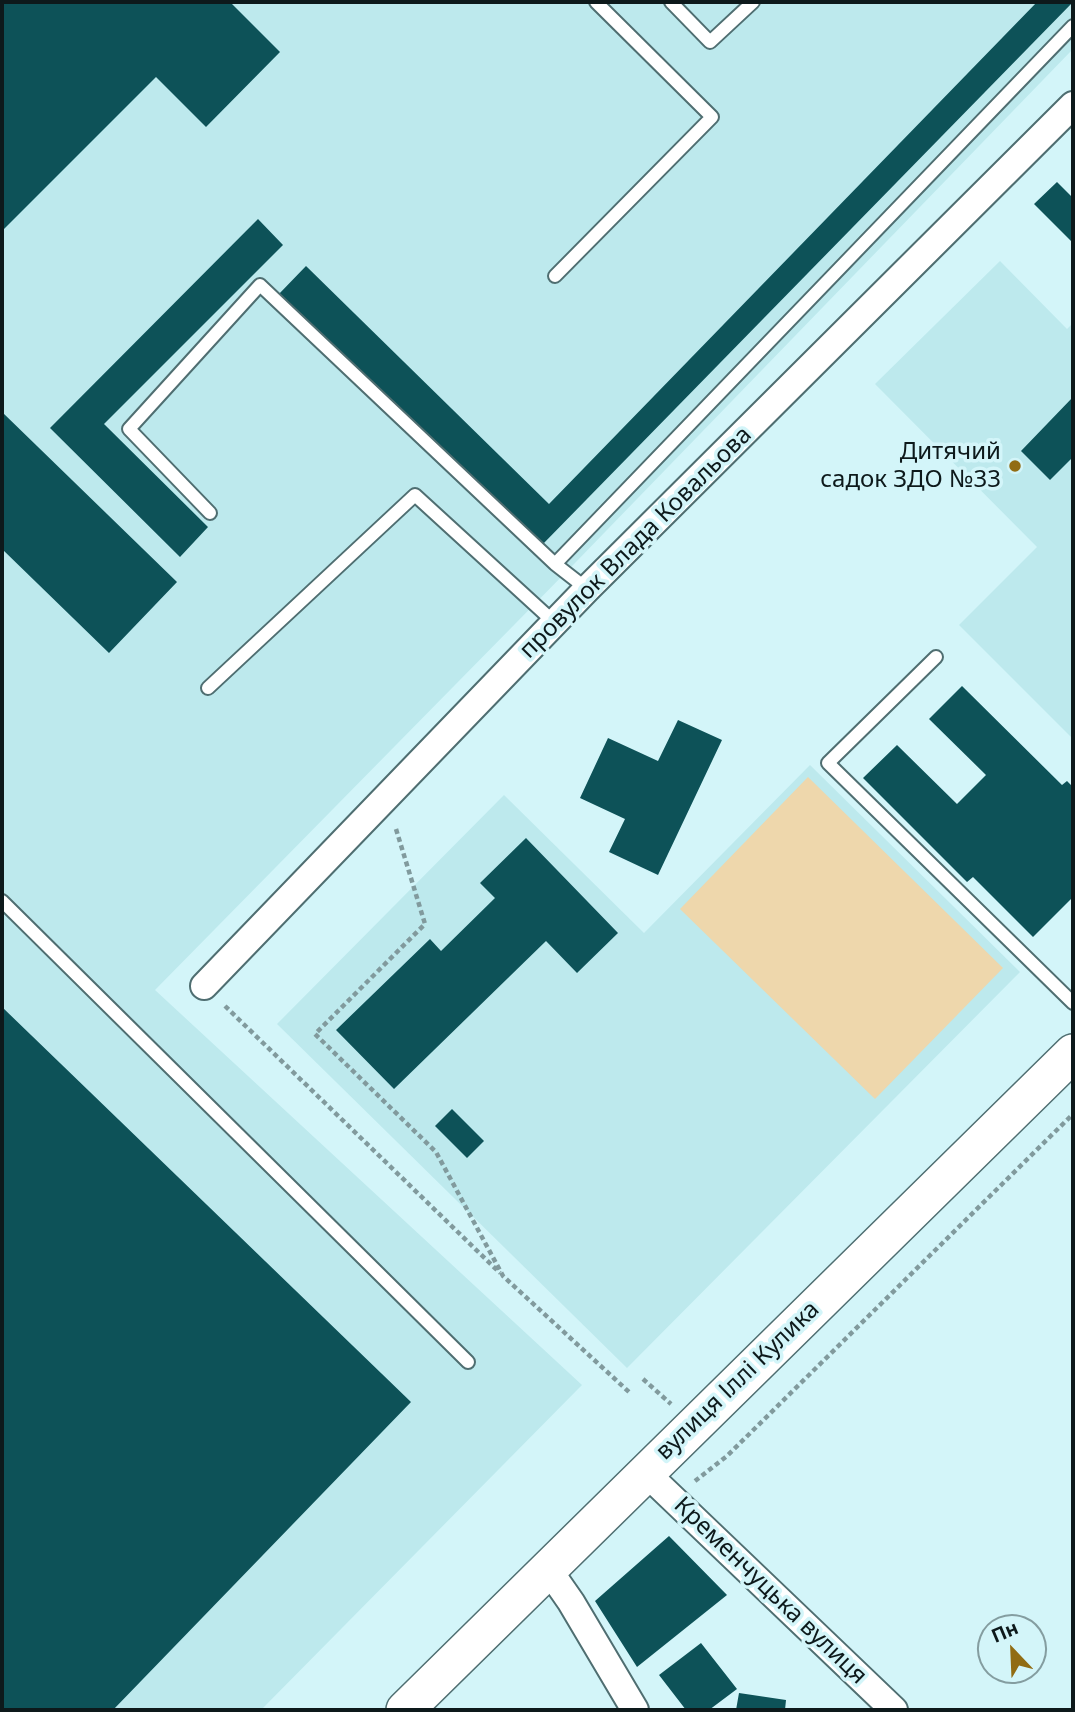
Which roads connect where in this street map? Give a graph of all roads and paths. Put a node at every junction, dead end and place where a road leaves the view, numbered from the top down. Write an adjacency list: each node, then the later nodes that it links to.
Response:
1 (596, 2): 6 (lane)
2 (671, 2): 3 (lane)
3 (752, 2)
4 (1073, 26): 8 (lane)
5 (1073, 106): 9 (street, провулок Влада Ковальова)
6 (555, 275)
7 (211, 513): 8 (lane)
8 (555, 564): 9 (lane)
9 (587, 589): 10 (street, провулок Влада Ковальова)
10 (556, 624): 12 (lane); 13 (street, провулок Влада Ковальова)
11 (936, 657): 16 (lane)
12 (208, 688)
13 (386, 798): 15 (street, провулок Влада Ковальова); 19 (path)
14 (2, 901): 20 (lane)
15 (204, 986): 19 (path)
16 (1073, 1003)
17 (1073, 1053): 22 (street, вулиця Іллі Кулика)
18 (1073, 1114): 23 (path)
19 (503, 1276): 21 (path)
20 (468, 1362)
21 (629, 1392)
22 (645, 1472): 23 (street, Кременчуцька вулиця); 24 (street, вулиця Іллі Кулика)
23 (673, 1498): 27 (street, Кременчуцька вулиця)
24 (548, 1569): 25 (street, вулиця Іллі Кулика); 26 (street)
25 (405, 1710)
26 (635, 1710)
27 (894, 1710)

